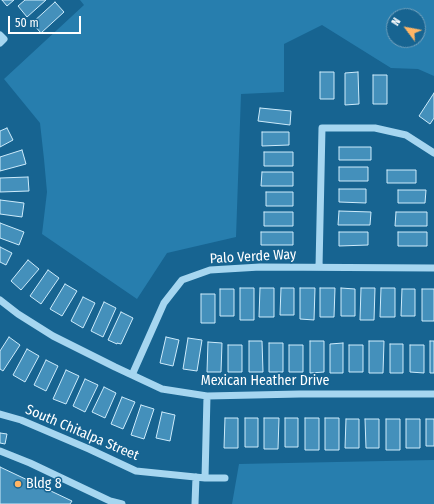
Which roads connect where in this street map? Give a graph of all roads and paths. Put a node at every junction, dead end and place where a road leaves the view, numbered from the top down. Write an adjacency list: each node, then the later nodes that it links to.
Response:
1 (0, 35): 2 (street)
2 (0, 43)
3 (434, 153): 4 (street)
4 (319, 267): 5 (street, Palo Verde Way); 7 (street, Palo Verde Way)
5 (434, 268)
6 (0, 300): 7 (street, Mexican Heather Drive)
7 (132, 375): 9 (street, Mexican Heather Drive)
8 (434, 394): 9 (street, Mexican Heather Drive)
9 (207, 396): 13 (street)
10 (0, 414): 12 (street, South Chitalpa Street)
11 (0, 451): 15 (street)
12 (196, 478): 13 (street, South Chitalpa Street); 16 (street)
13 (205, 478): 14 (street, South Chitalpa Street)
14 (225, 478)
15 (122, 504)
16 (194, 504)

